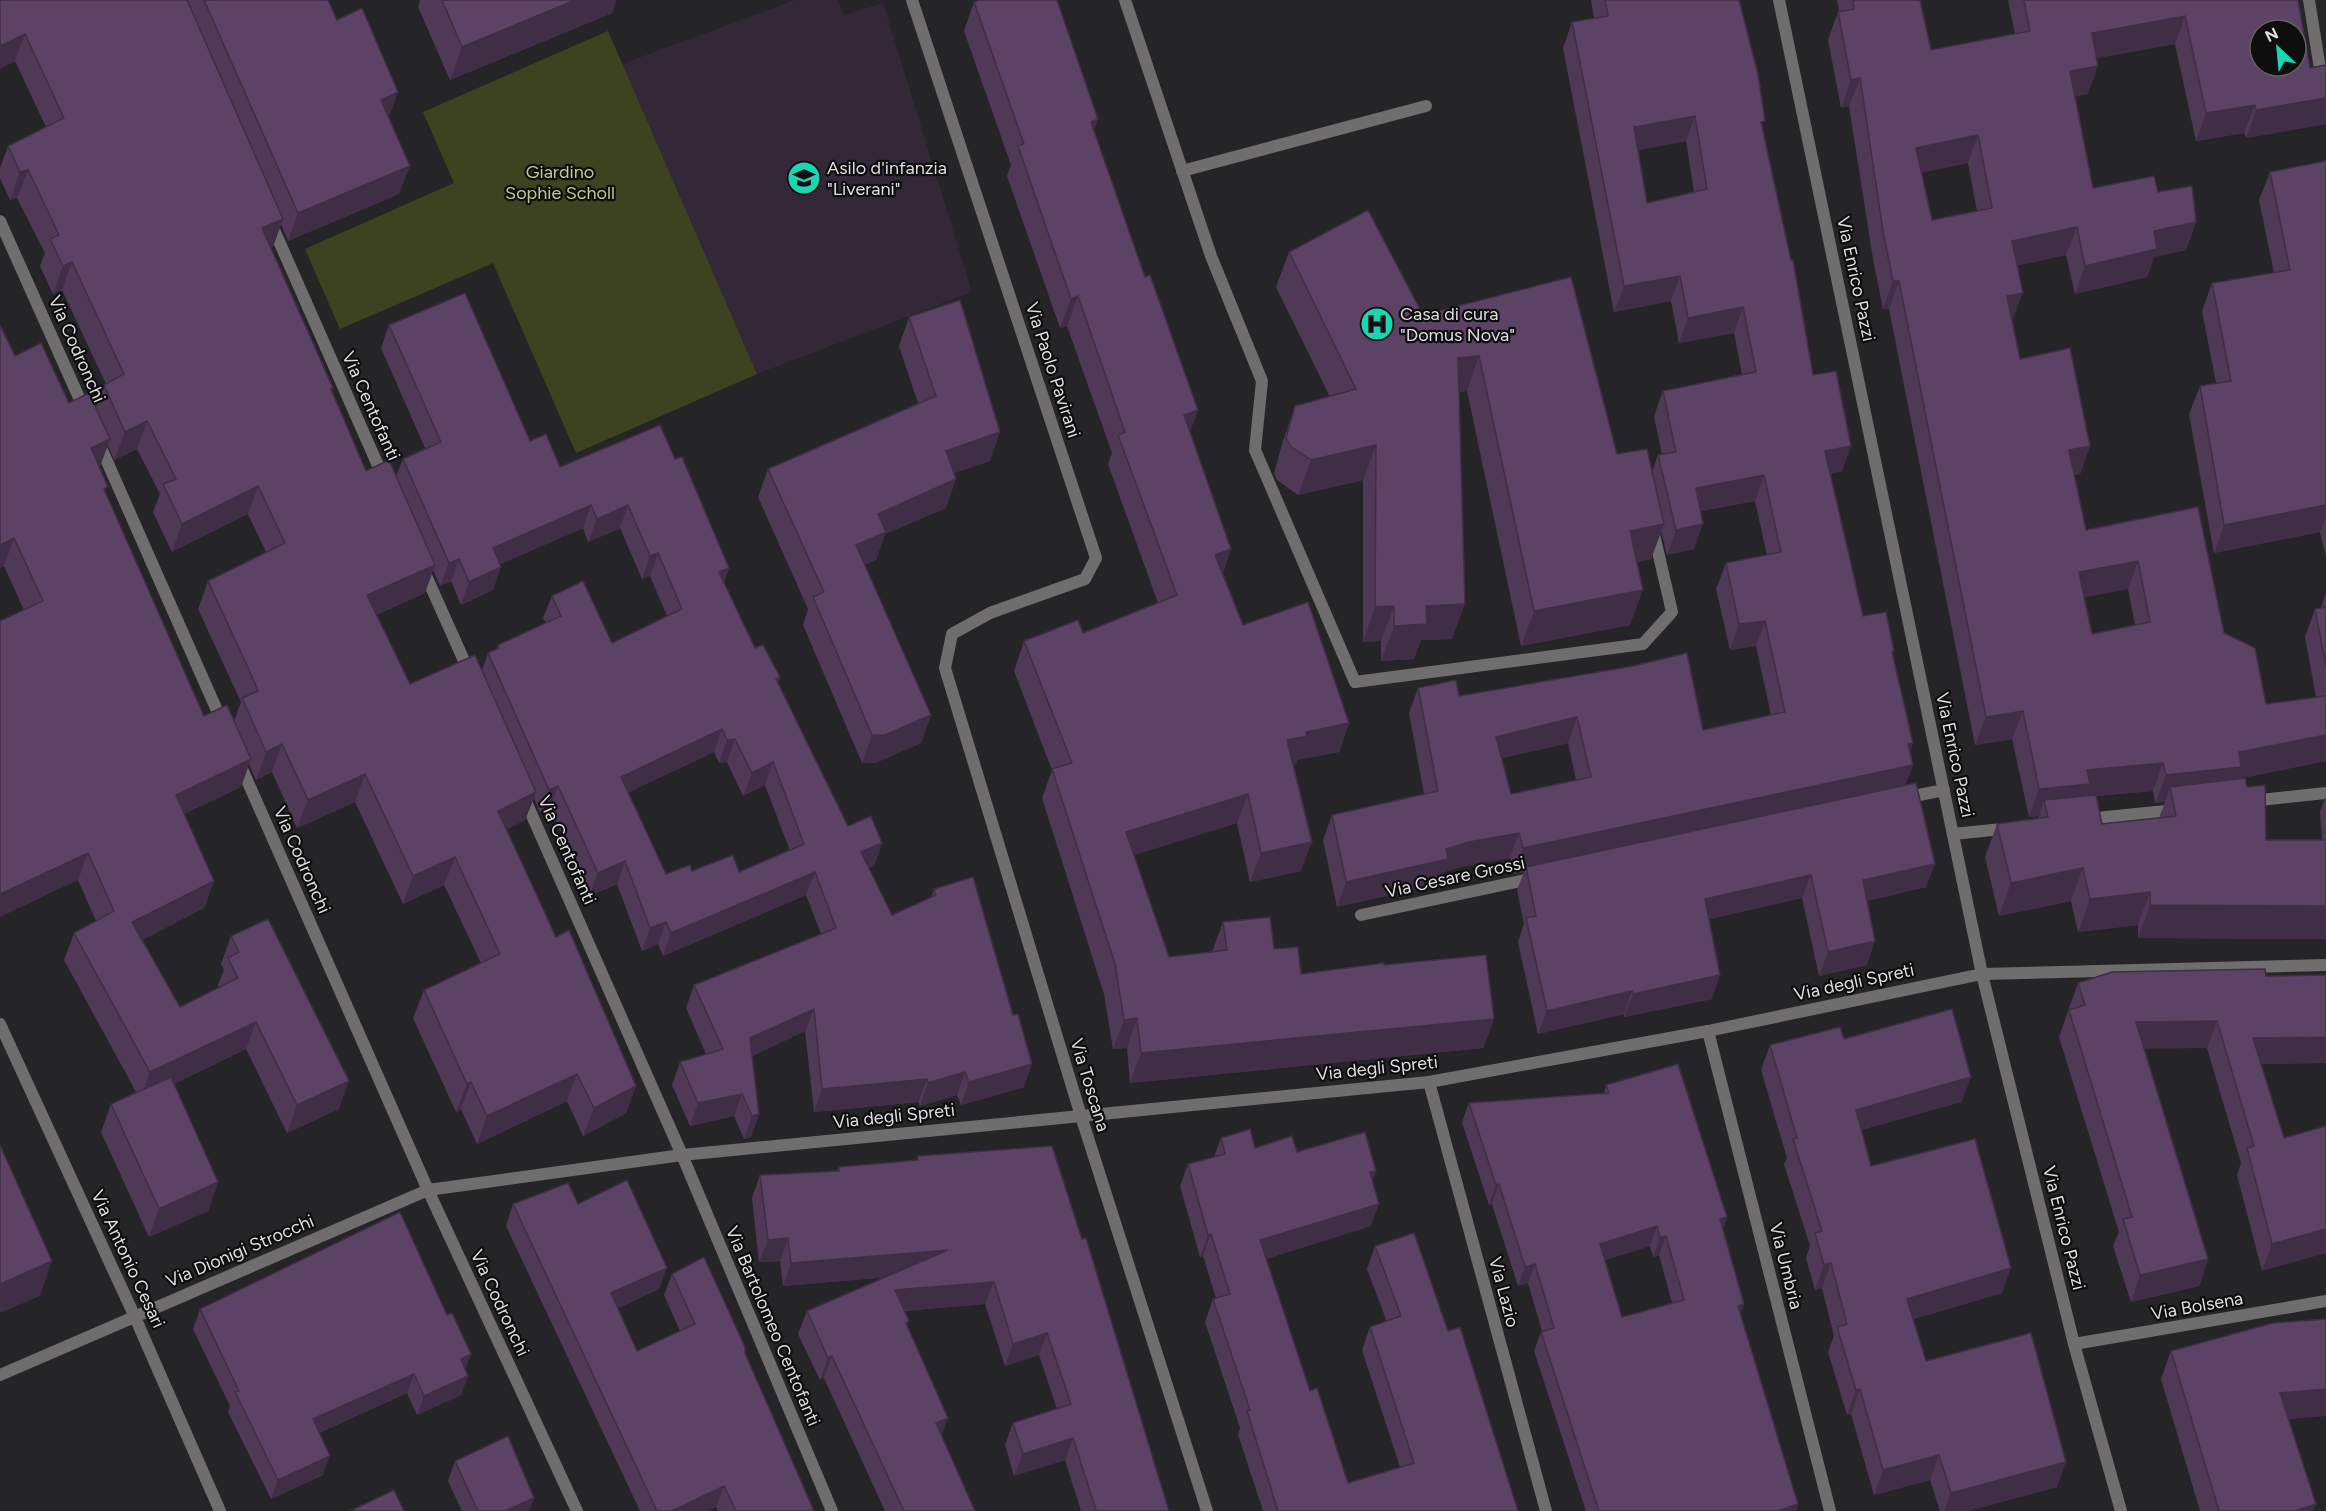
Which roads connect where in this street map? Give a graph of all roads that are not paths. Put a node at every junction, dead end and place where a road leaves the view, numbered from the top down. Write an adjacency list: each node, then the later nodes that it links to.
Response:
1 (912, 0): 13 (street, Via Paolo Pavirani)
2 (1125, 0): 7 (street)
3 (1779, 0): 18 (street, Via Enrico Pazzi)
4 (2309, 0): 6 (street)
5 (1426, 106): 7 (street)
6 (2326, 106)
7 (1182, 171): 11 (street)
8 (264, 207): 10 (street, Via Centofanti)
9 (0, 220): 15 (street, Via Codronchi)
10 (389, 490)
11 (1650, 520)
12 (417, 556): 14 (street)
13 (945, 668): 33 (street, Via Toscana)
14 (475, 687)
15 (226, 732)
16 (236, 754): 35 (street, Via Codronchi)
17 (518, 785): 34 (street, Via Centofanti)
18 (1944, 790): 20 (street); 25 (street, Via Enrico Pazzi)
19 (2326, 793): 21 (street)
20 (1886, 802)
21 (2233, 803)
22 (2186, 808): 23 (street)
23 (2070, 821)
24 (2023, 826): 25 (street)
25 (1953, 834): 29 (street, Via Enrico Pazzi)
26 (1547, 875): 27 (street, Via Cesare Grossi)
27 (1361, 915)
28 (2326, 965): 29 (street, Via degli Spreti)
29 (1982, 974): 31 (street, Via degli Spreti); 38 (street, Via Enrico Pazzi)
30 (0, 1024): 37 (street, Via Antonio Cesari)
31 (1708, 1030): 32 (street, Via degli Spreti); 45 (street, Via Umbria)
32 (1429, 1082): 33 (street, Via degli Spreti); 44 (street, Via Lazio)
33 (1081, 1116): 34 (street, Via degli Spreti); 43 (street, Via Toscana)
34 (682, 1155): 35 (street, Via degli Spreti); 42 (street, Via Bartolomeo Centofanti)
35 (428, 1190): 37 (street, Via Dionigi Strocchi); 41 (street, Via Codronchi)
36 (2326, 1301): 38 (street, Via Bolsena)
37 (134, 1315): 39 (street, Via Dionigi Strocchi); 40 (street, Via Antonio Cesari)
38 (2074, 1344): 46 (street, Via Enrico Pazzi)
39 (0, 1375)
40 (220, 1511)
41 (577, 1511)
42 (832, 1511)
43 (1207, 1511)
44 (1546, 1511)
45 (1830, 1511)
46 (2121, 1511)

